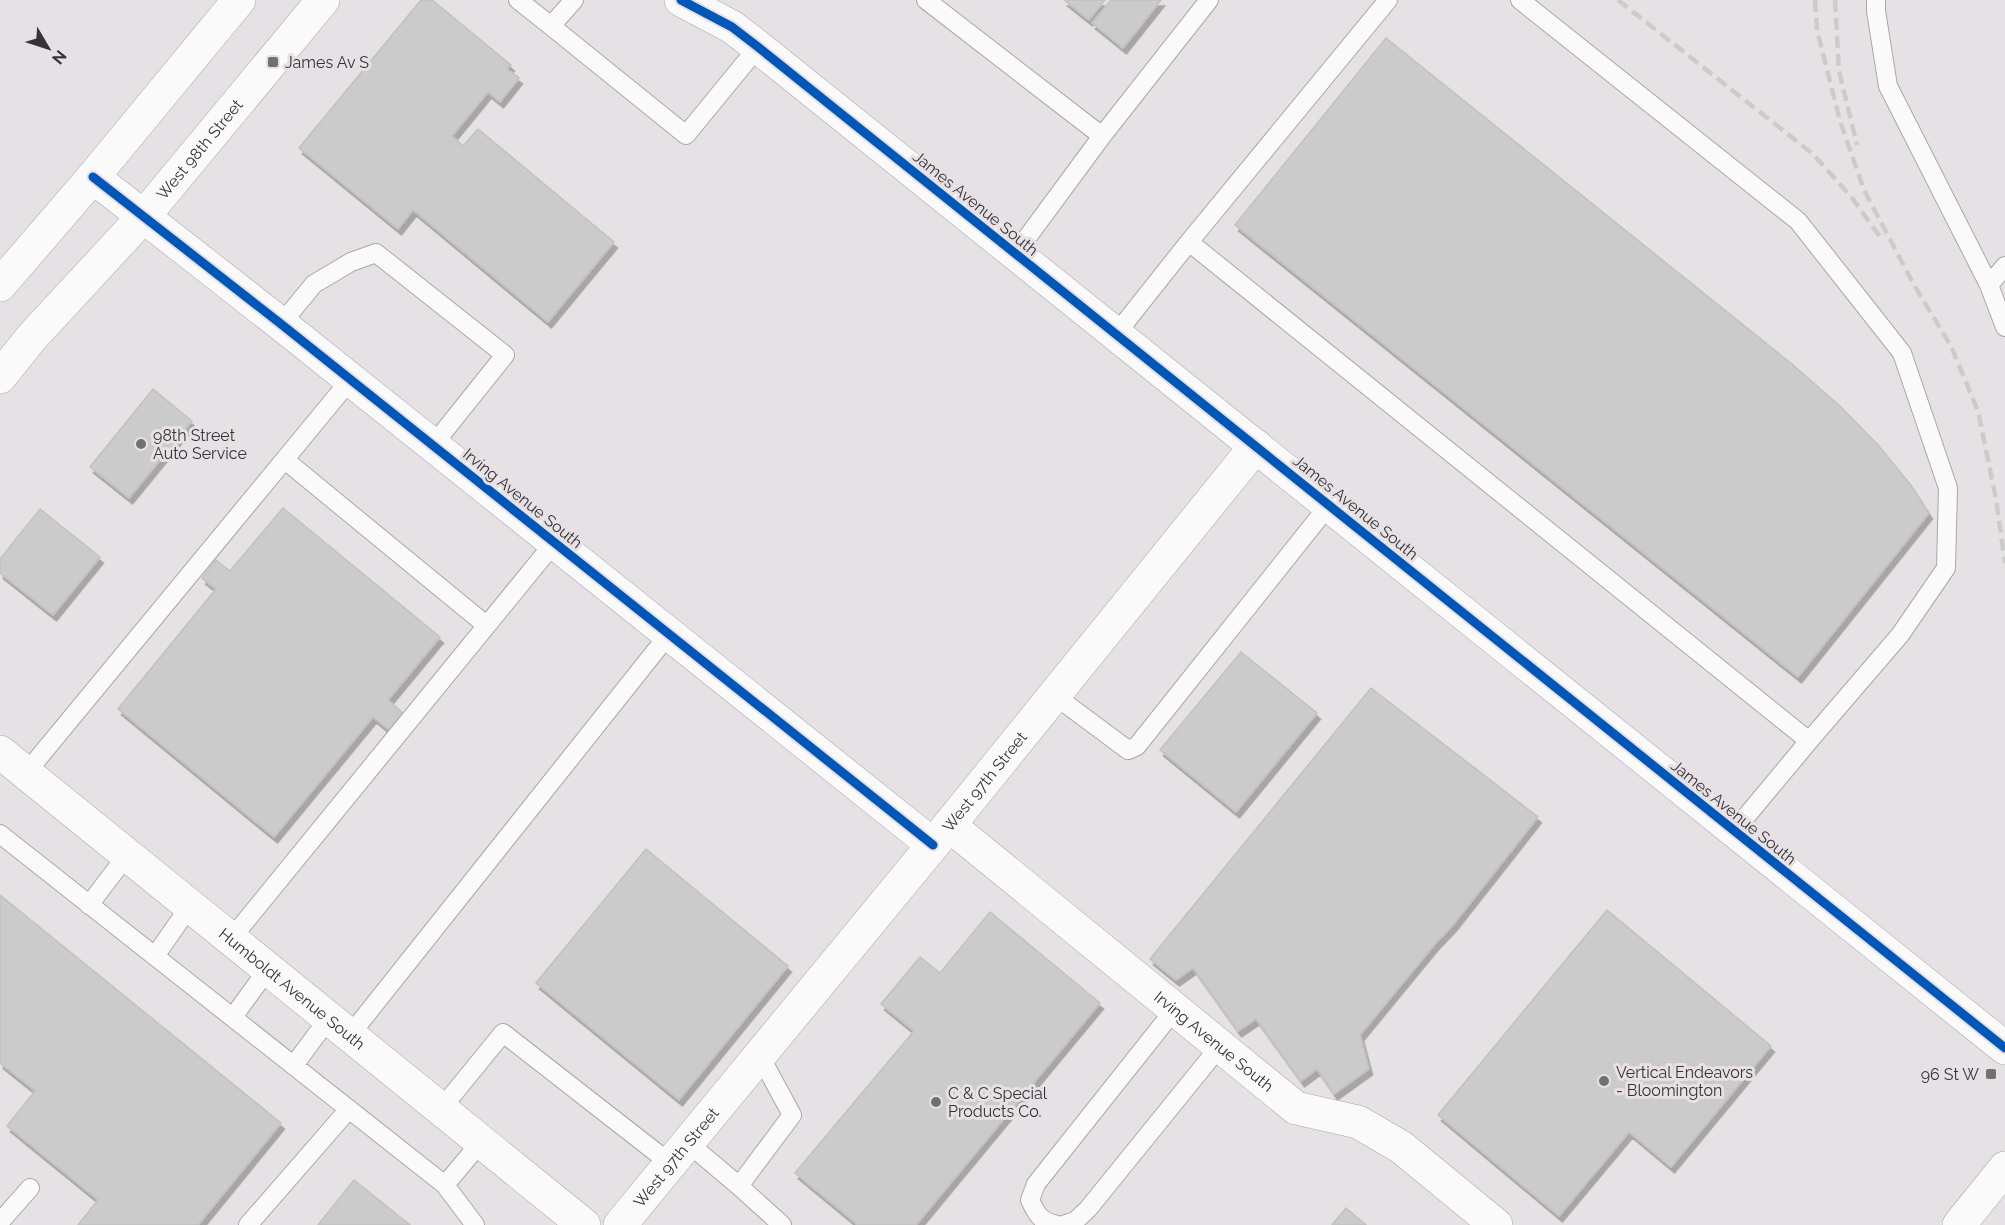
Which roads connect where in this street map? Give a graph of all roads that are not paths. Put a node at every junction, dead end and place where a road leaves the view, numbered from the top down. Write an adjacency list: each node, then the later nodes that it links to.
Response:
1 (239, 0): 16 (street)
2 (323, 0): 17 (street, West 98th Street)
3 (518, 0): 12 (lane)
4 (574, 0): 12 (lane)
5 (681, 0): 13 (street, James Avenue South)
6 (709, 0): 13 (street, James Avenue South)
7 (926, 0): 15 (lane)
8 (1209, 0): 15 (lane)
9 (1388, 0): 18 (lane)
10 (1520, 0): 36 (lane)
11 (1876, 0): 22 (lane)
12 (551, 26): 14 (lane)
13 (732, 27): 14 (street, James Avenue South)
14 (758, 47): 19 (street, James Avenue South)
15 (1102, 136): 19 (lane)
16 (93, 177): 17 (street, Irving Avenue South); 21 (street)
17 (144, 216): 23 (street, Irving Avenue South); 26 (street, West 98th Street)
18 (1189, 242): 25 (lane); 36 (lane)
19 (1015, 254): 25 (street, James Avenue South)
20 (2005, 266): 22 (lane)
21 (0, 285)
22 (1989, 285): 24 (lane)
23 (281, 324): 27 (street, Irving Avenue South); 28 (lane)
24 (2005, 327)
25 (1116, 334): 29 (street, James Avenue South)
26 (0, 377)
27 (351, 379): 28 (street, Irving Avenue South); 30 (lane)
28 (433, 445): 32 (street, Irving Avenue South)
29 (1256, 446): 31 (street, James Avenue South); 35 (street, West 97th Street)
30 (285, 459): 33 (lane); 38 (lane)
31 (1329, 505): 35 (lane); 39 (street, James Avenue South)
32 (554, 543): 33 (lane); 34 (street, Irving Avenue South)
33 (486, 625): 45 (lane)
34 (669, 634): 41 (street, Irving Avenue South); 50 (lane)
35 (1054, 695): 41 (street, West 97th Street)
36 (1809, 741): 39 (lane)
37 (0, 752): 38 (street, Humboldt Avenue South)
38 (26, 773): 42 (street, Humboldt Avenue South)
39 (1734, 831): 52 (street, James Avenue South)
40 (0, 834): 43 (lane)
41 (941, 835): 48 (street, Irving Avenue South); 53 (street, West 97th Street)
42 (127, 855): 43 (lane); 44 (street, Humboldt Avenue South)
43 (89, 905): 46 (lane)
44 (190, 906): 45 (street, Humboldt Avenue South); 46 (lane)
45 (231, 939): 47 (street, Humboldt Avenue South)
46 (155, 956): 49 (lane)
47 (268, 969): 49 (lane); 50 (street, Humboldt Avenue South)
48 (1175, 1009): 51 (street, Irving Avenue South); 69 (lane)
49 (233, 1017): 54 (lane)
50 (339, 1027): 54 (lane); 56 (street, Humboldt Avenue South)
51 (1220, 1046): 70 (lane); 71 (street, Irving Avenue South)
52 (2005, 1048)
53 (760, 1056): 58 (street, West 97th Street); 61 (lane)
54 (294, 1065): 55 (lane)
55 (349, 1109): 60 (lane); 64 (lane)
56 (441, 1109): 57 (street, Humboldt Avenue South); 58 (lane)
57 (481, 1142): 60 (lane); 66 (street, Humboldt Avenue South)
58 (680, 1154): 61 (lane); 67 (street, West 97th Street)
59 (2005, 1168): 72 (street)
60 (445, 1185): 65 (lane)
61 (739, 1186): 68 (lane)
62 (30, 1188): 63 (lane)
63 (0, 1222)
64 (248, 1225)
65 (475, 1225)
66 (584, 1225)
67 (620, 1225)
68 (782, 1225)
69 (1056, 1225)
70 (1063, 1225)
71 (1496, 1225)
72 (1959, 1225)

